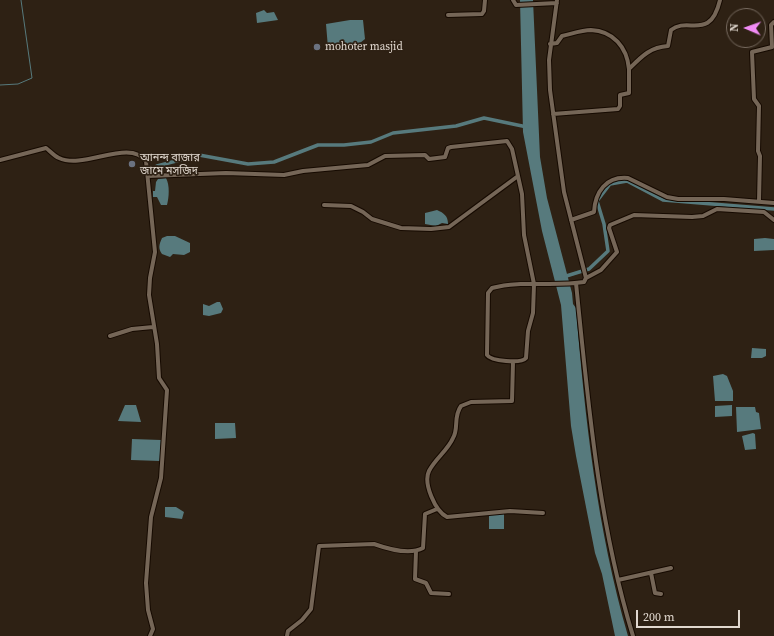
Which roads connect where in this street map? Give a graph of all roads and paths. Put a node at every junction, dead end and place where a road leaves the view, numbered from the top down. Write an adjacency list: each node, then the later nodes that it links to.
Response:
1 (485, 0): 5 (street)
2 (513, 0): 4 (street)
3 (720, 0): 8 (street)
4 (557, 2): 7 (street)
5 (448, 15)
6 (774, 22): 13 (street)
7 (550, 44): 8 (street); 9 (street)
8 (629, 69): 9 (street)
9 (553, 114): 16 (street)
10 (0, 160): 11 (street)
11 (148, 176): 12 (street); 21 (street)
12 (518, 176): 15 (street); 20 (street)
13 (759, 201): 14 (street); 16 (street)
14 (774, 203)
15 (324, 204)
16 (571, 220): 18 (street)
17 (774, 220): 18 (street)
18 (586, 276): 19 (street)
19 (574, 283): 20 (street); 29 (street)
20 (534, 284): 23 (street); 23 (street)
21 (153, 326): 22 (street); 32 (street)
22 (110, 336)
23 (513, 362): 24 (street)
24 (437, 509): 25 (street); 26 (street)
25 (543, 513)
26 (416, 552): 30 (street); 33 (street)
27 (671, 568): 28 (street)
28 (651, 573): 29 (street); 31 (street)
29 (618, 580): 34 (street)
30 (448, 594)
31 (662, 594)
32 (150, 636)
33 (287, 636)
34 (633, 636)

